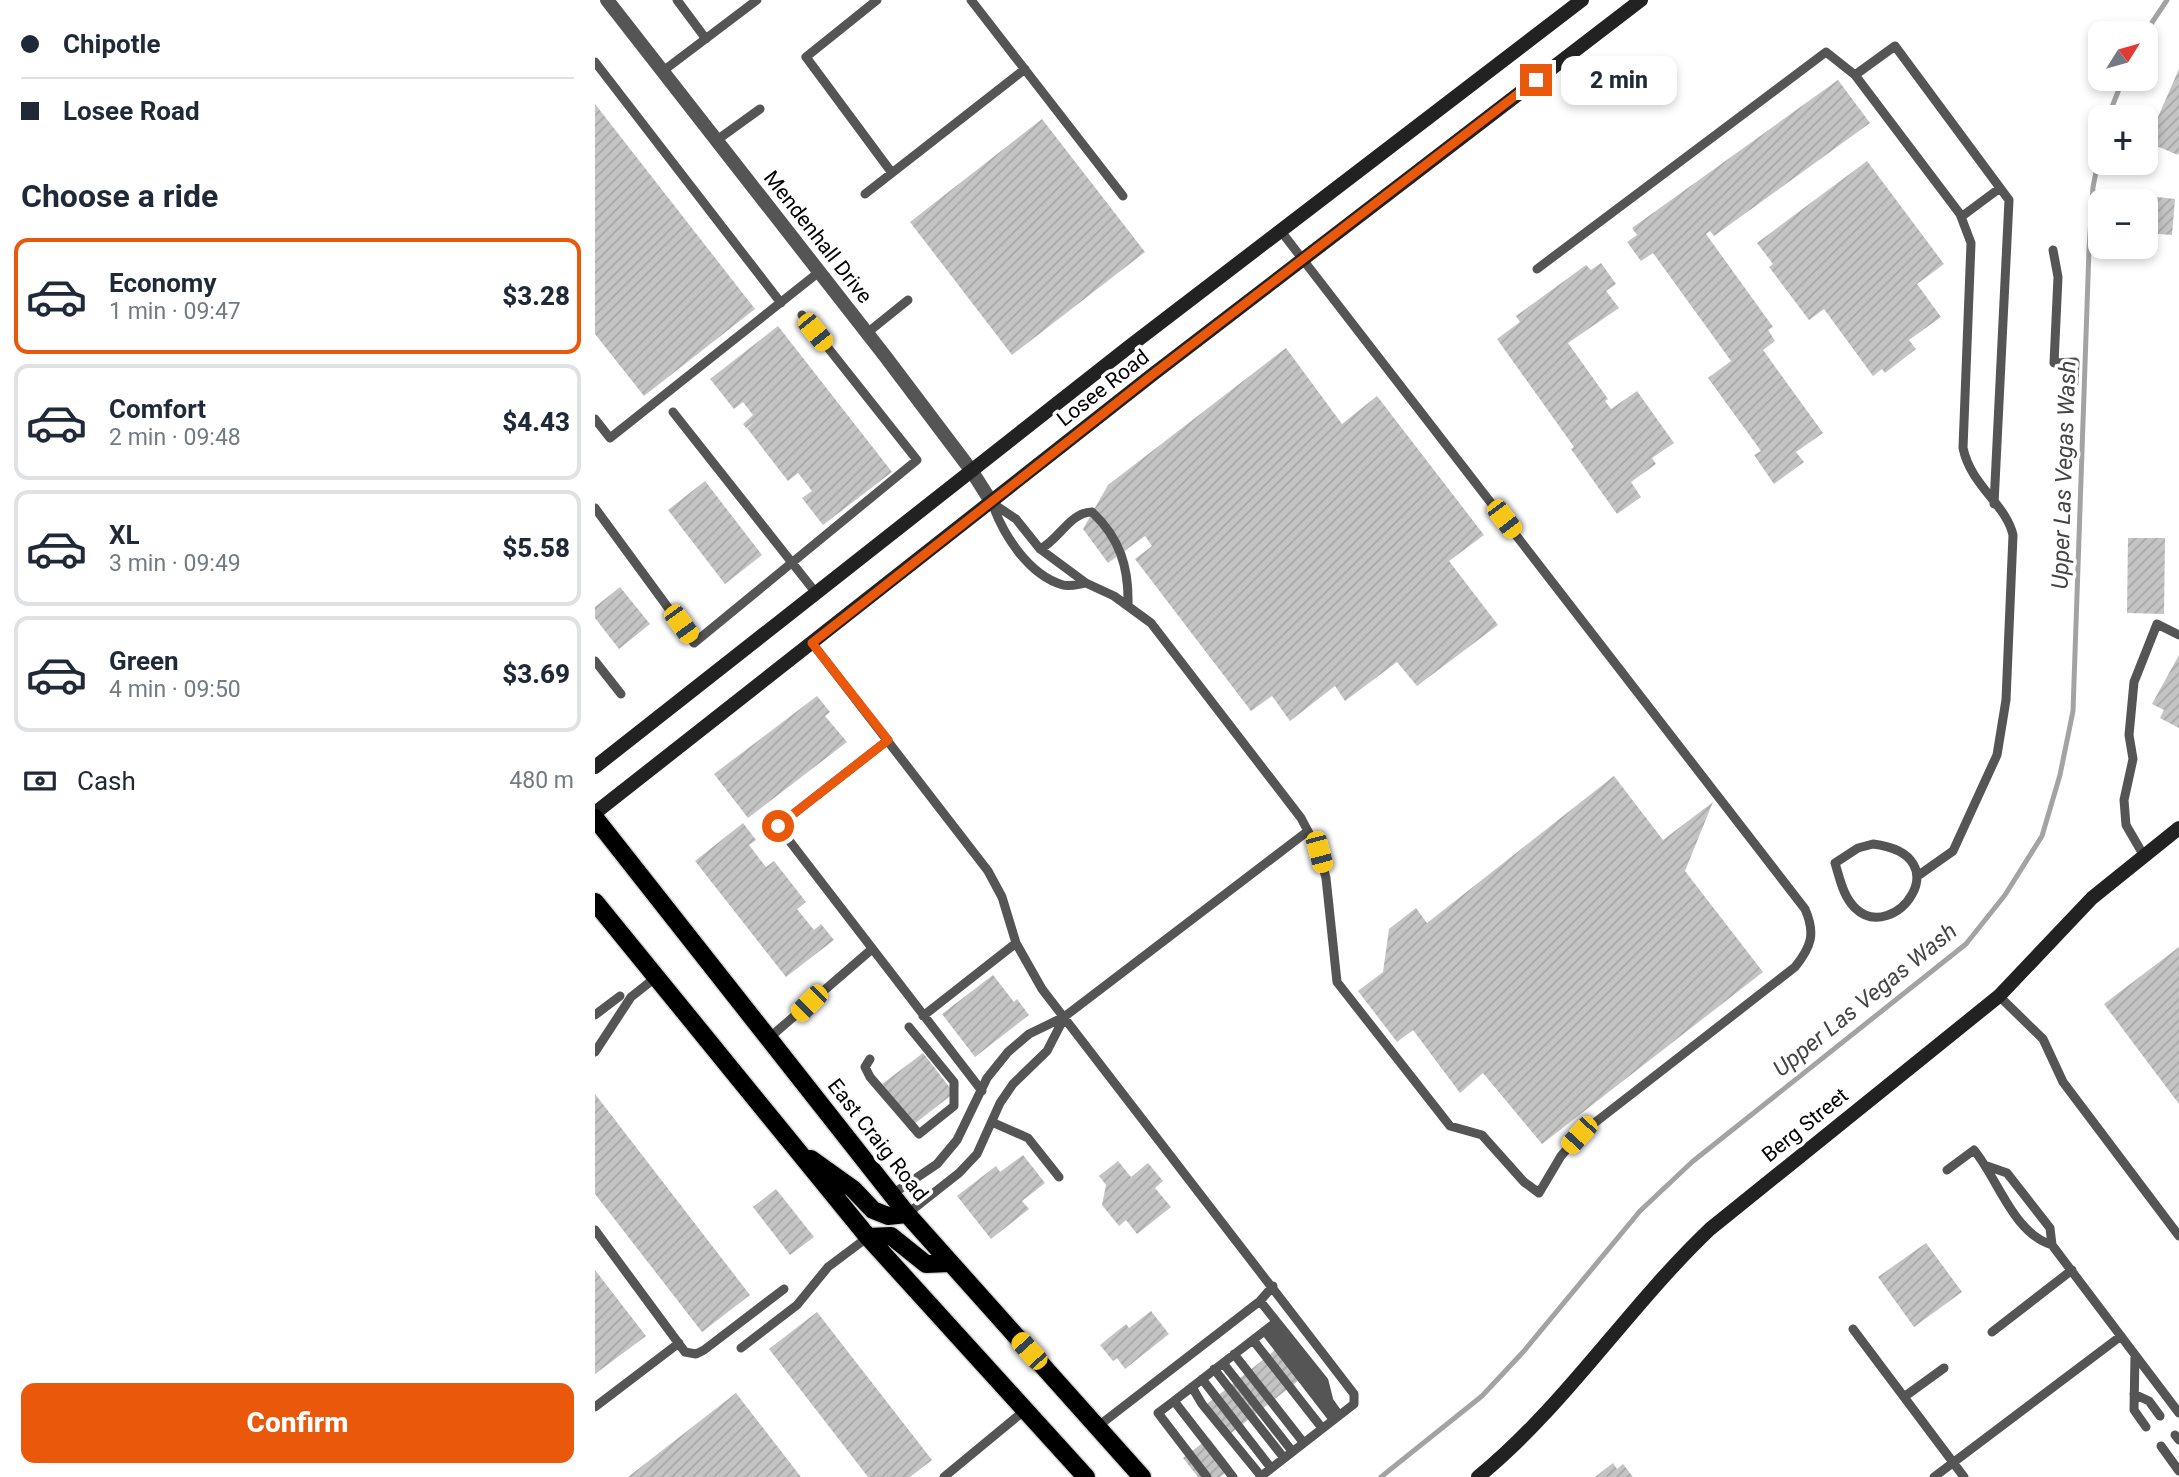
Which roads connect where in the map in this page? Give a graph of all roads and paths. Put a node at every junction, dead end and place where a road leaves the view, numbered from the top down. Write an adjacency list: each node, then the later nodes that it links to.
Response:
1 (607, 0): 11 (street, Mendenhall Drive)
2 (677, 0): 8 (lane)
3 (757, 0): 8 (lane)
4 (877, 0): 15 (lane)
5 (971, 0): 10 (lane)
6 (1582, 0): 20 (main road, Losee Road)
7 (1640, 0): 22 (main road, Losee Road)
8 (706, 39): 11 (lane)
9 (595, 62): 26 (lane)
10 (1025, 69): 15 (lane); 18 (lane)
11 (663, 71): 14 (street, Mendenhall Drive)
12 (1855, 75): 16 (lane); 19 (lane); 23 (lane)
13 (760, 109): 14 (lane)
14 (717, 140): 24 (street, Mendenhall Drive)
15 (892, 173): 17 (lane)
16 (2000, 188): 19 (lane); 34 (lane)
17 (865, 194)
18 (1123, 196)
19 (1961, 216): 34 (lane)
20 (1280, 230): 22 (lane); 32 (main road, Losee Road)
21 (2053, 250): 29 (lane)
22 (1303, 259): 33 (main road, Losee Road); 49 (lane)
23 (1537, 269)
24 (820, 272): 26 (lane); 28 (street, Mendenhall Drive)
25 (908, 300): 28 (lane)
26 (781, 303): 31 (lane)
27 (801, 315): 37 (lane)
28 (867, 332): 32 (street, Mendenhall Drive)
29 (2074, 382)
30 (673, 412): 37 (lane)
31 (595, 419)
32 (971, 470): 33 (street, Mendenhall Drive); 39 (main road, Losee Road)
33 (992, 503): 36 (lane); 38 (lane); 42 (main road, Losee Road)
34 (1994, 504): 51 (lane)
35 (595, 508): 37 (lane)
36 (1040, 549): 38 (lane); 40 (lane)
37 (793, 561): 39 (lane)
38 (1086, 583): 40 (lane)
39 (816, 593): 46 (main road, Losee Road)
40 (1128, 605): 49 (lane)
41 (2179, 635): 50 (lane)
42 (812, 643): 45 (lane); 47 (main road, Losee Road)
43 (596, 663): 44 (lane)
44 (621, 694)
45 (888, 740): 53 (lane); 54 (lane)
46 (595, 767)
47 (595, 816): 62 (main road, East Craig Road)
48 (2179, 828): 50 (main road, Berg Street)
49 (1308, 831): 60 (lane)
50 (2144, 856): 57 (main road, Berg Street)
51 (1919, 875): 51 (lane)
52 (595, 902): 55 (main road)
53 (1016, 943): 59 (lane); 60 (lane)
54 (872, 949): 59 (lane); 62 (lane)
55 (655, 978): 63 (lane); 67 (main road)
56 (620, 996): 58 (lane)
57 (1999, 996): 74 (lane); 119 (main road, Berg Street)
58 (595, 1015)
59 (923, 1016): 65 (lane)
60 (1065, 1017): 65 (lane); 66 (lane); 79 (lane)
61 (909, 1027): 64 (lane)
62 (769, 1038): 71 (main road, East Craig Road)
63 (595, 1052)
64 (870, 1059)
65 (982, 1091): 71 (lane)
66 (994, 1123): 70 (lane); 72 (lane)
67 (791, 1145): 72 (main road); 75 (main road)
68 (1987, 1166): 69 (lane); 76 (lane); 76 (lane)
69 (1947, 1170)
70 (1059, 1177)
71 (891, 1195): 72 (main road, East Craig Road)
72 (907, 1214): 77 (main road, East Craig Road)
73 (595, 1230): 87 (lane)
74 (2179, 1236)
75 (868, 1237): 77 (main road); 88 (lane); 100 (main road)
76 (2052, 1245): 78 (lane)
77 (950, 1263): 104 (main road, East Craig Road)
78 (2072, 1270): 84 (lane); 85 (lane)
79 (1273, 1286): 81 (lane); 103 (lane)
80 (784, 1289): 87 (lane)
81 (1260, 1301): 82 (lane); 104 (lane)
82 (1270, 1326): 86 (lane); 103 (lane); 103 (lane)
83 (1853, 1329): 97 (lane)
84 (1992, 1332)
85 (2121, 1336): 90 (lane); 110 (lane)
86 (1253, 1340): 89 (lane); 106 (lane)
87 (679, 1343): 99 (lane)
88 (741, 1348)
89 (1234, 1354): 91 (lane); 107 (lane)
90 (2135, 1354): 96 (lane); 101 (lane)
91 (1223, 1363): 93 (lane); 109 (lane)
92 (1944, 1368): 97 (lane)
93 (1215, 1369): 94 (lane); 109 (lane)
94 (1202, 1379): 95 (lane); 111 (lane)
95 (1191, 1388): 98 (lane); 113 (lane)
96 (2134, 1394): 102 (lane); 105 (lane)
97 (1904, 1397): 110 (lane)
98 (1174, 1401): 117 (lane); 118 (lane)
99 (595, 1407)
100 (1025, 1410): 114 (lane); 115 (main road)
101 (2179, 1413)
102 (2160, 1416)
103 (1336, 1417): 106 (lane)
104 (1097, 1427): 116 (main road, East Craig Road)
105 (2146, 1427)
106 (1322, 1428): 107 (lane)
107 (1303, 1442): 109 (lane)
108 (2161, 1446): 112 (lane)
109 (1288, 1455): 111 (lane)
110 (1953, 1463): 120 (lane); 121 (lane)
111 (1271, 1468): 113 (lane)
112 (2179, 1471)
113 (1260, 1476)
114 (944, 1477)
115 (1086, 1477)
116 (1142, 1477)
117 (1207, 1477)
118 (1233, 1477)
119 (1478, 1477)
120 (1934, 1477)
121 (1964, 1477)

